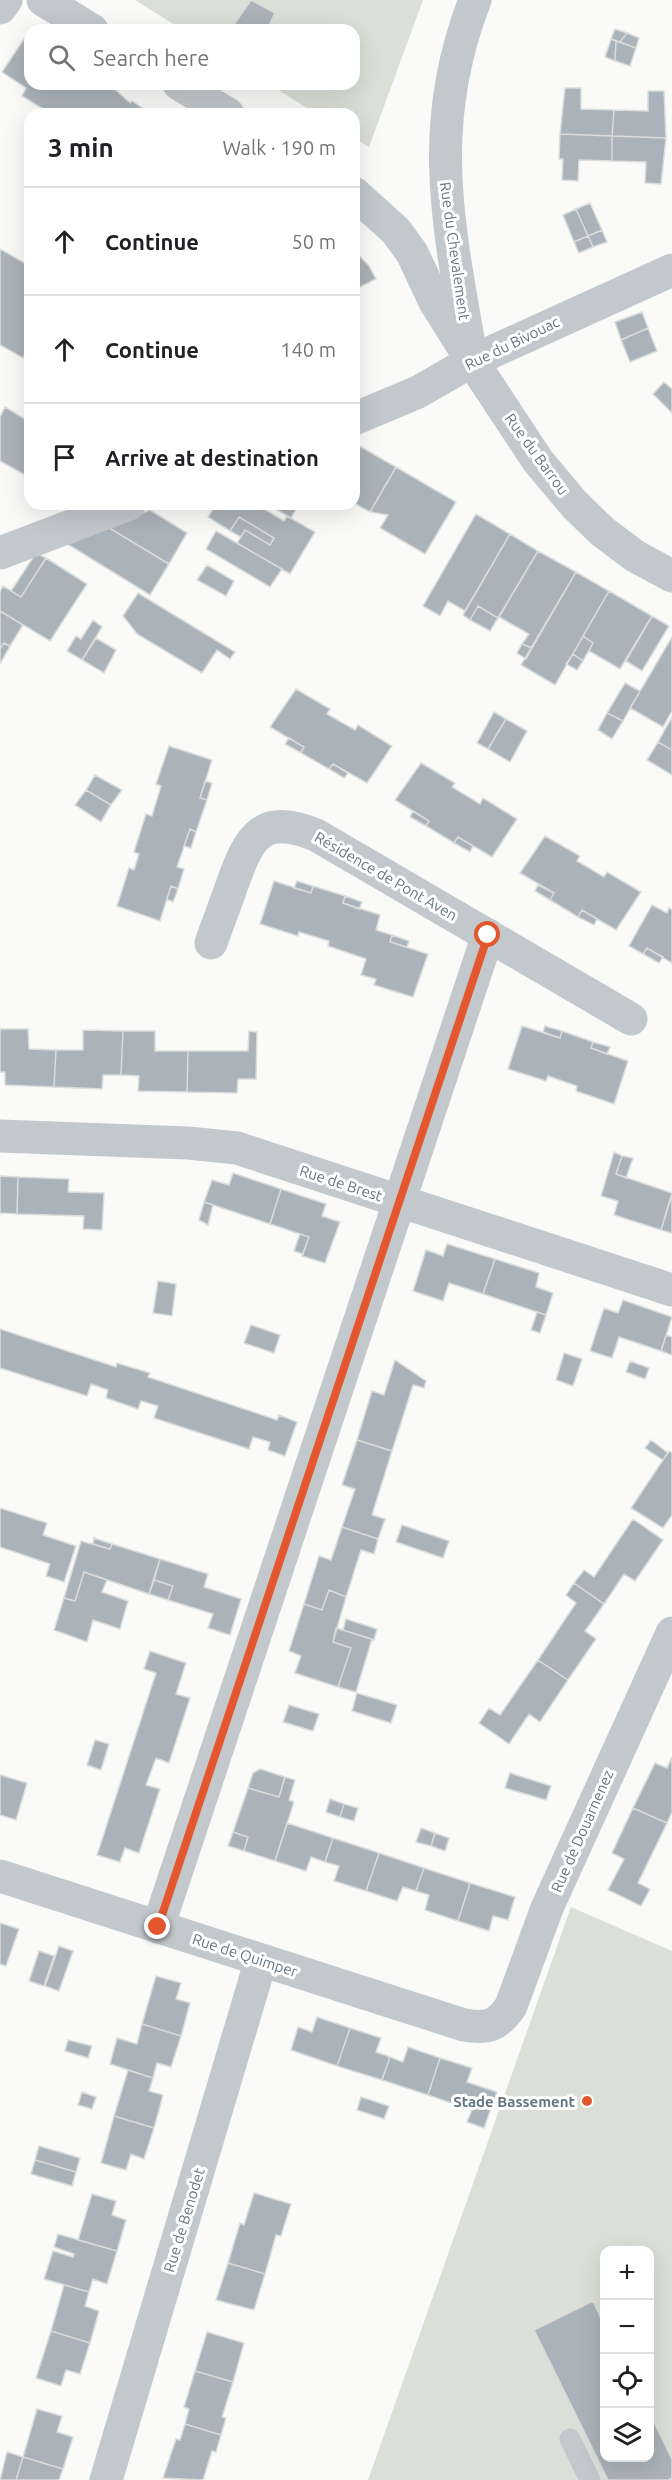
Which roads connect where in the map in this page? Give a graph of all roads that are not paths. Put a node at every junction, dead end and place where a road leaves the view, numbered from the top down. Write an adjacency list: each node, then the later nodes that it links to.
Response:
1 (6, 0): 4 (street)
2 (43, 0): 5 (street)
3 (475, 0): 10 (street, Rue du Chevalement)
4 (0, 8)
5 (82, 24)
6 (190, 90): 7 (street)
7 (218, 108)
8 (360, 198): 10 (street, Rue du Barrou)
9 (672, 270): 10 (street, Rue du Bivouac)
10 (472, 361): 11 (street, Rue du Bivouac); 14 (street, Rue du Barrou)
11 (360, 416)
12 (113, 510): 13 (street)
13 (0, 552)
14 (672, 576)
15 (488, 935): 16 (street, Résidence de Pont Aven); 17 (street, Résidence de Pont Aven); 19 (street)
16 (211, 943)
17 (631, 1019)
18 (0, 1136): 19 (street, Rue de Brest)
19 (399, 1202): 20 (street, Rue de Brest); 23 (street)
20 (672, 1290)
21 (672, 1633): 25 (street, Rue de Douarnenez)
22 (0, 1876): 23 (street, Rue de Quimper)
23 (158, 1927): 24 (street, Rue de Quimper)
24 (261, 1960): 25 (street, Rue de Quimper); 27 (street, Rue de Benodet)
25 (491, 2026)
26 (570, 2439): 28 (lane)
27 (106, 2480)
28 (590, 2480)

